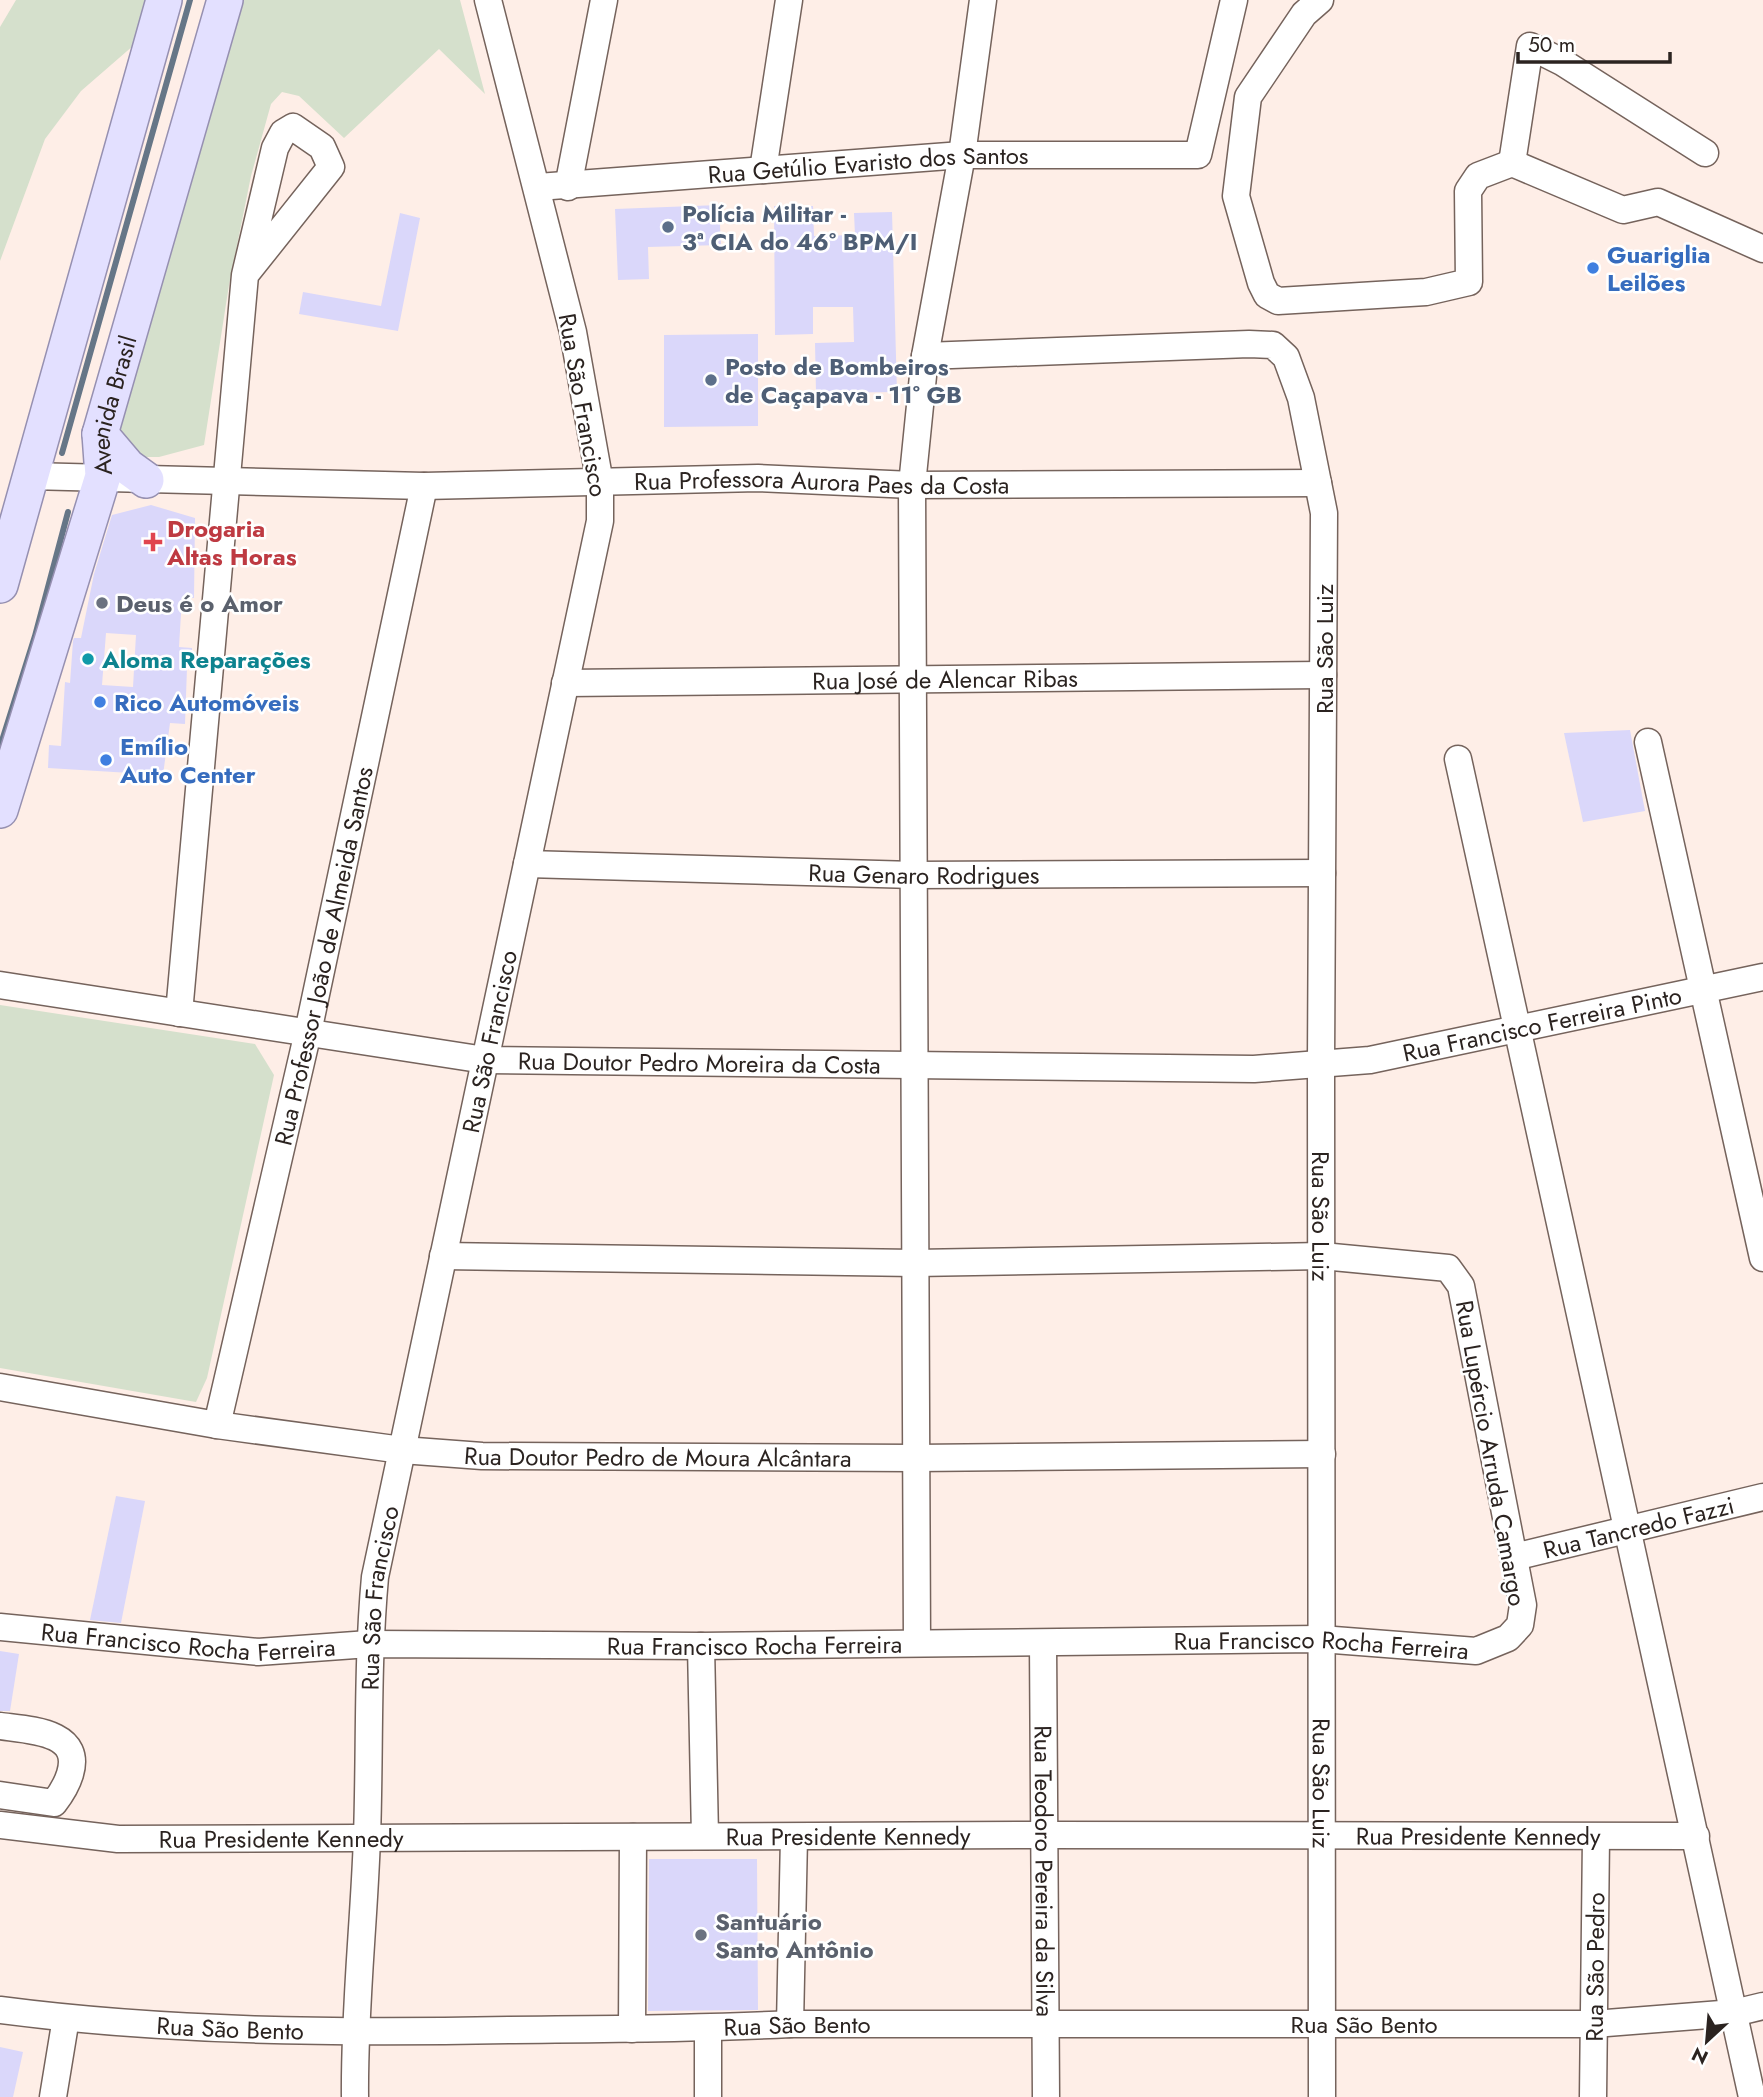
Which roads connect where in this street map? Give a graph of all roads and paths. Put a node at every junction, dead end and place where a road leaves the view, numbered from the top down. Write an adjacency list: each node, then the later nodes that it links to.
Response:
1 (164, 0): 19 (main road)
2 (225, 0): 18 (main road, Avenida Brasil)
3 (488, 0): 13 (street, Rua São Francisco)
4 (604, 0): 14 (street)
5 (789, 0): 12 (street)
6 (983, 0): 10 (street)
7 (1234, 0): 10 (street, Rua Getúlio Evaristo dos Santos)
8 (1321, 0): 11 (street)
9 (1705, 153): 11 (street)
10 (962, 155): 12 (street, Rua Getúlio Evaristo dos Santos); 17 (street)
11 (1512, 163): 15 (street)
12 (763, 170): 14 (street, Rua Getúlio Evaristo dos Santos)
13 (538, 187): 14 (street, Rua Getúlio Evaristo dos Santos); 23 (street, Rua São Francisco)
14 (568, 187)
15 (1763, 249)
16 (245, 275): 16 (street); 22 (street)
17 (925, 356): 24 (street, Rua São Luiz); 25 (street)
18 (100, 433): 20 (main road, Avenida Brasil); 21 (main road)
19 (29, 476): 20 (street, Rua Professora Aurora Paes da Costa); 27 (main road)
20 (103, 476): 21 (street, Rua Professora Aurora Paes da Costa); 33 (main road, Avenida Brasil)
21 (146, 480): 22 (street, Rua Professora Aurora Paes da Costa)
22 (226, 481): 26 (street, Rua Professora Aurora Paes da Costa); 40 (street)
23 (600, 483): 25 (street, Rua Professora Aurora Paes da Costa); 26 (street, Rua Professora Aurora Paes da Costa); 30 (street, Rua São Francisco)
24 (1318, 483): 25 (street, Rua Professora Aurora Paes da Costa); 28 (street, Rua São Luiz)
25 (912, 485): 29 (street)
26 (424, 486): 42 (street, Rua Professor João de Almeida Santos)
27 (0, 585)
28 (1323, 675): 29 (street, Rua José de Alencar Ribas); 35 (street, Rua São Luiz)
29 (912, 681): 30 (street, Rua José de Alencar Ribas); 36 (street)
30 (565, 684): 34 (street, Rua São Francisco)
31 (1648, 742): 39 (street)
32 (1458, 759): 41 (street)
33 (0, 810)
34 (527, 864): 36 (street, Rua Genaro Rodrigues); 43 (street, Rua São Francisco)
35 (1322, 873): 36 (street, Rua Genaro Rodrigues); 44 (street, Rua São Luiz)
36 (914, 875): 45 (street)
37 (1763, 977): 39 (street, Rua Francisco Ferreira Pinto)
38 (0, 985): 40 (street, Rua Doutor Pedro Moreira da Costa)
39 (1703, 991): 41 (street, Rua Francisco Ferreira Pinto); 48 (street)
40 (179, 1013): 42 (street, Rua Doutor Pedro Moreira da Costa)
41 (1518, 1029): 44 (street, Rua Francisco Ferreira Pinto); 56 (street)
42 (308, 1032): 43 (street, Rua Doutor Pedro Moreira da Costa); 51 (street, Rua Professor João de Almeida Santos)
43 (485, 1060): 45 (street, Rua Doutor Pedro Moreira da Costa); 46 (street, Rua São Francisco)
44 (1321, 1063): 45 (street, Rua Doutor Pedro Moreira da Costa); 47 (street, Rua São Luiz)
45 (915, 1066): 49 (street)
46 (443, 1256): 49 (street); 52 (street, Rua São Francisco)
47 (1322, 1256): 49 (street); 53 (street, Rua São Luiz); 57 (street, Rua Lupércio Arruda Camargo)
48 (1763, 1258)
49 (915, 1263): 54 (street)
50 (0, 1387): 51 (street, Rua Doutor Pedro de Moura Alcântara)
51 (217, 1424): 52 (street, Rua Doutor Pedro de Moura Alcântara)
52 (402, 1450): 54 (street, Rua Doutor Pedro de Moura Alcântara); 63 (street, Rua São Francisco)
53 (1322, 1454): 54 (street, Rua Doutor Pedro de Moura Alcântara); 60 (street, Rua São Luiz)
54 (915, 1458): 61 (street)
55 (1763, 1497): 56 (street, Rua Tancredo Fazzi)
56 (1629, 1530): 57 (street, Rua Tancredo Fazzi); 71 (street)
57 (1514, 1557): 59 (street, Rua Lupércio Arruda Camargo)
58 (0, 1628): 63 (street, Rua Francisco Rocha Ferreira)
59 (1508, 1638): 60 (street, Rua Francisco Rocha Ferreira)
60 (1321, 1639): 62 (street, Rua Francisco Rocha Ferreira); 70 (street, Rua São Luiz)
61 (917, 1643): 62 (street, Rua Francisco Rocha Ferreira); 64 (street, Rua Francisco Rocha Ferreira)
62 (1043, 1643): 68 (street, Rua Teodoro Pereira da Silva)
63 (369, 1644): 64 (street, Rua Francisco Rocha Ferreira); 75 (street, Rua São Francisco)
64 (701, 1646): 69 (street)
65 (1, 1734): 66 (street)
66 (0, 1796)
67 (0, 1825): 75 (street, Rua Presidente Kennedy)
68 (1044, 1835): 70 (street, Rua Presidente Kennedy); 73 (street, Rua Presidente Kennedy); 81 (street, Rua Teodoro Pereira da Silva)
69 (705, 1836): 72 (street, Rua Presidente Kennedy); 73 (street, Rua Presidente Kennedy)
70 (1322, 1836): 74 (street, Rua Presidente Kennedy); 82 (street, Rua São Luiz)
71 (1696, 1836): 74 (street, Rua Presidente Kennedy); 78 (street)
72 (633, 1837): 75 (street, Rua Presidente Kennedy); 85 (street)
73 (794, 1837): 80 (street)
74 (1596, 1837): 83 (street, Rua São Pedro)
75 (367, 1838): 86 (street, Rua São Francisco)
76 (1763, 2006): 78 (street, Rua São Bento)
77 (0, 2010): 79 (street, Rua São Bento)
78 (1734, 2013): 83 (street, Rua São Bento); 93 (street)
79 (66, 2018): 86 (street, Rua São Bento); 87 (street)
80 (790, 2024): 81 (street, Rua São Bento); 84 (street, Rua São Bento)
81 (1045, 2024): 82 (street, Rua São Bento); 90 (street, Rua Teodoro Pereira da Silva)
82 (1322, 2024): 83 (street, Rua São Bento); 91 (street, Rua São Luiz)
83 (1594, 2024): 92 (street, Rua São Pedro)
84 (708, 2028): 85 (street, Rua São Bento); 89 (street)
85 (632, 2029): 86 (street, Rua São Bento)
86 (354, 2032): 88 (street, Rua São Francisco)
87 (53, 2097)
88 (355, 2097)
89 (708, 2097)
90 (1045, 2097)
91 (1322, 2097)
92 (1593, 2097)
93 (1752, 2097)

